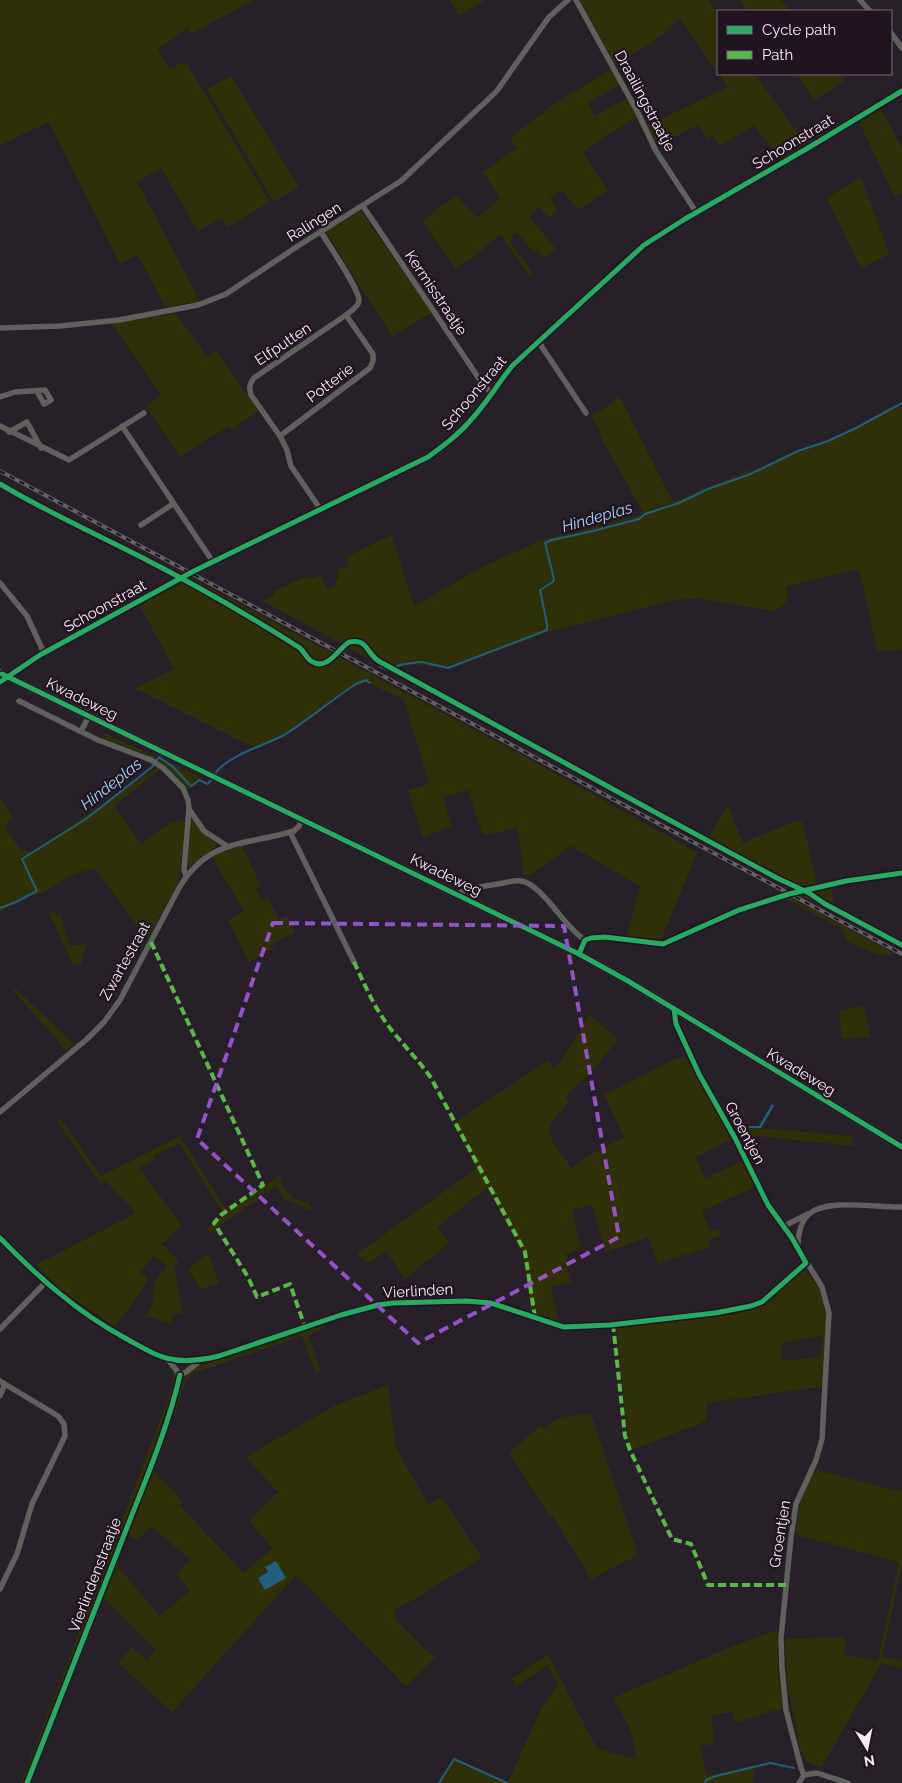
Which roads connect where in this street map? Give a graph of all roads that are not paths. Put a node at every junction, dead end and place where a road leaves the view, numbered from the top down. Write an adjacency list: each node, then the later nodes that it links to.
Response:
1 (568, 0): 8 (street, Ralingen)
2 (576, 0): 9 (street, Draailingstraatje)
3 (860, 0): 4 (street)
4 (869, 10)
5 (892, 34): 6 (street)
6 (902, 48)
7 (902, 91): 9 (street, Schoonstraat)
8 (363, 206): 10 (street, Ralingen); 15 (street, Kermisstraatje)
9 (696, 212): 13 (street, Schoonstraat)
10 (321, 232): 11 (street, Elfputten); 12 (street, Ralingen)
11 (346, 316): 22 (street, Potterie); 22 (street, Elfputten)
12 (0, 328)
13 (538, 341): 15 (street, Schoonstraat); 18 (street)
14 (37, 391): 16 (street)
15 (491, 392): 25 (street, Schoonstraat)
16 (0, 396)
17 (144, 413): 20 (street)
18 (586, 413)
19 (0, 426): 21 (street)
20 (122, 426): 23 (street); 24 (street)
21 (9, 432): 23 (street); 23 (street)
22 (280, 436): 25 (street, Elfputten)
23 (42, 448)
24 (173, 504): 26 (street); 27 (street)
25 (321, 510): 27 (street, Schoonstraat)
26 (141, 525)
27 (213, 562): 29 (street, Schoonstraat)
28 (0, 583): 29 (street)
29 (44, 653): 30 (street, Schoonstraat)
30 (4, 675): 31 (street); 33 (main road, Kwadeweg)
31 (0, 682)
32 (19, 701): 34 (street, Kwadeweg)
33 (89, 716): 34 (street); 36 (main road, Kwadeweg)
34 (81, 731): 35 (street, Kwadeweg)
35 (189, 809): 38 (street, Kwadeweg); 40 (street, Zwartestraat)
36 (302, 820): 37 (street); 42 (main road, Kwadeweg)
37 (290, 832): 38 (street); 46 (street)
38 (226, 846): 40 (street)
39 (902, 873): 41 (street)
40 (186, 875): 48 (street, Zwartestraat)
41 (797, 892)
42 (456, 894): 44 (street, Kwadeweg); 45 (main road, Kwadeweg)
43 (781, 896): 44 (street)
44 (586, 940): 45 (street)
45 (579, 954): 47 (main road, Kwadeweg)
46 (354, 962)
47 (674, 1009): 49 (main road, Kwadeweg); 52 (street, Groentjen)
48 (0, 1112)
49 (902, 1147)
50 (902, 1207): 51 (street)
51 (812, 1212): 52 (street); 54 (street)
52 (784, 1226): 54 (street, Groentjen)
53 (0, 1238): 56 (street, Vierlinden)
54 (798, 1247): 55 (street, Groentjen)
55 (806, 1262): 59 (street, Vierlinden); 64 (street, Groentjen)
56 (45, 1283): 57 (street); 58 (street, Vierlinden)
57 (0, 1329)
58 (167, 1358): 59 (street, Vierlinden); 60 (street)
59 (201, 1360): 60 (street)
60 (180, 1375): 65 (street, Vierlindenstraatje)
61 (3, 1383): 62 (street); 63 (street)
62 (0, 1396)
63 (0, 1589)
64 (804, 1775): 66 (street); 67 (street)
65 (27, 1783)
66 (799, 1783)
67 (848, 1783)

